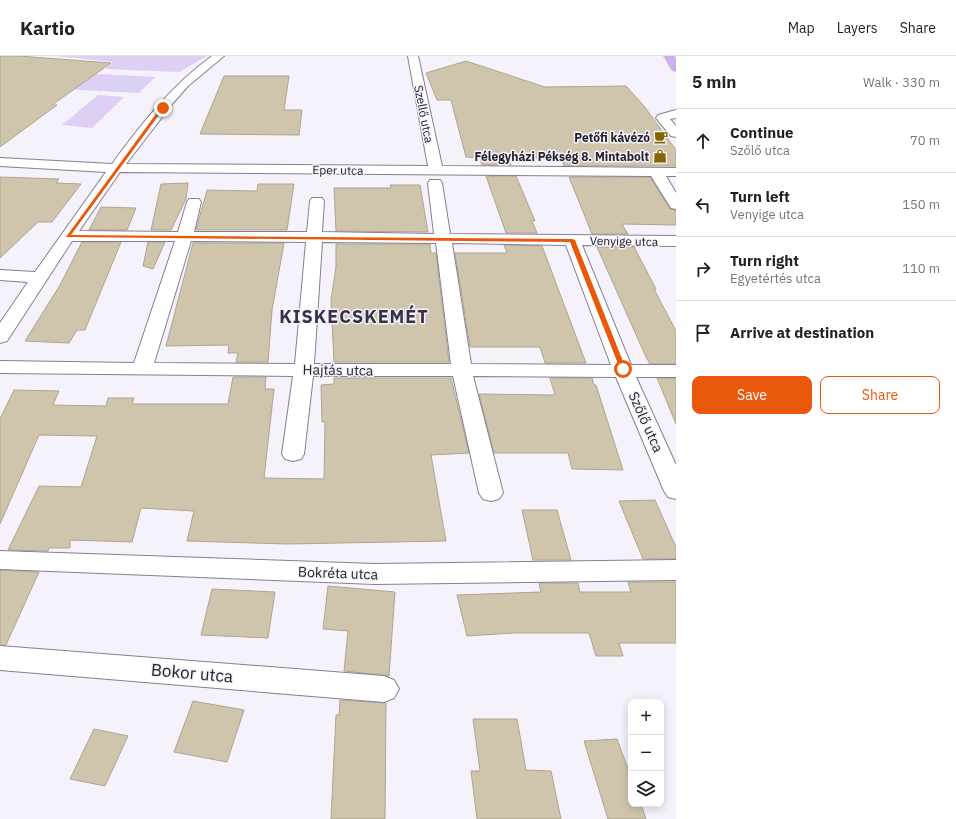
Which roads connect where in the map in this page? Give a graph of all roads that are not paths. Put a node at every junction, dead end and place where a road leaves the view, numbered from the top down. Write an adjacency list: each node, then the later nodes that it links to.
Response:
1 (219, 56): 8 (street)
2 (413, 56): 11 (street, Szellő utca)
3 (669, 56): 4 (main road)
4 (676, 68)
5 (676, 114): 6 (street)
6 (676, 133)
7 (0, 162): 8 (street, Eper utca)
8 (116, 168): 11 (street, Eper utca); 15 (street)
9 (656, 172): 10 (street, Eper utca); 11 (street, Eper utca); 14 (street)
10 (676, 172)
11 (435, 177): 18 (street, Szellő utca)
12 (317, 201): 17 (street)
13 (194, 202): 16 (street)
14 (676, 205)
15 (68, 236): 16 (street, Venyige utca); 22 (street)
16 (185, 236): 17 (street, Venyige utca); 25 (street)
17 (314, 237): 18 (street, Venyige utca); 26 (street)
18 (442, 238): 19 (street, Venyige utca); 28 (street, Szellő utca)
19 (572, 240): 20 (street, Venyige utca); 27 (street, Szőlő utca)
20 (676, 241)
21 (0, 275): 22 (street)
22 (39, 276): 23 (street)
23 (0, 337)
24 (0, 367): 25 (street, Hajtás utca)
25 (142, 369): 26 (street, Hajtás utca)
26 (304, 369): 28 (street, Hajtás utca); 30 (street)
27 (623, 369): 28 (street, Hajtás utca); 29 (street, Hajtás utca); 31 (street, Szőlő utca)
28 (462, 371): 32 (street, Szellő utca)
29 (676, 371)
30 (293, 454)
31 (676, 491)
32 (491, 492)
33 (0, 560): 34 (street, Bokréta utca)
34 (676, 570)
35 (0, 658): 36 (street, Bokor utca)
36 (384, 689)

